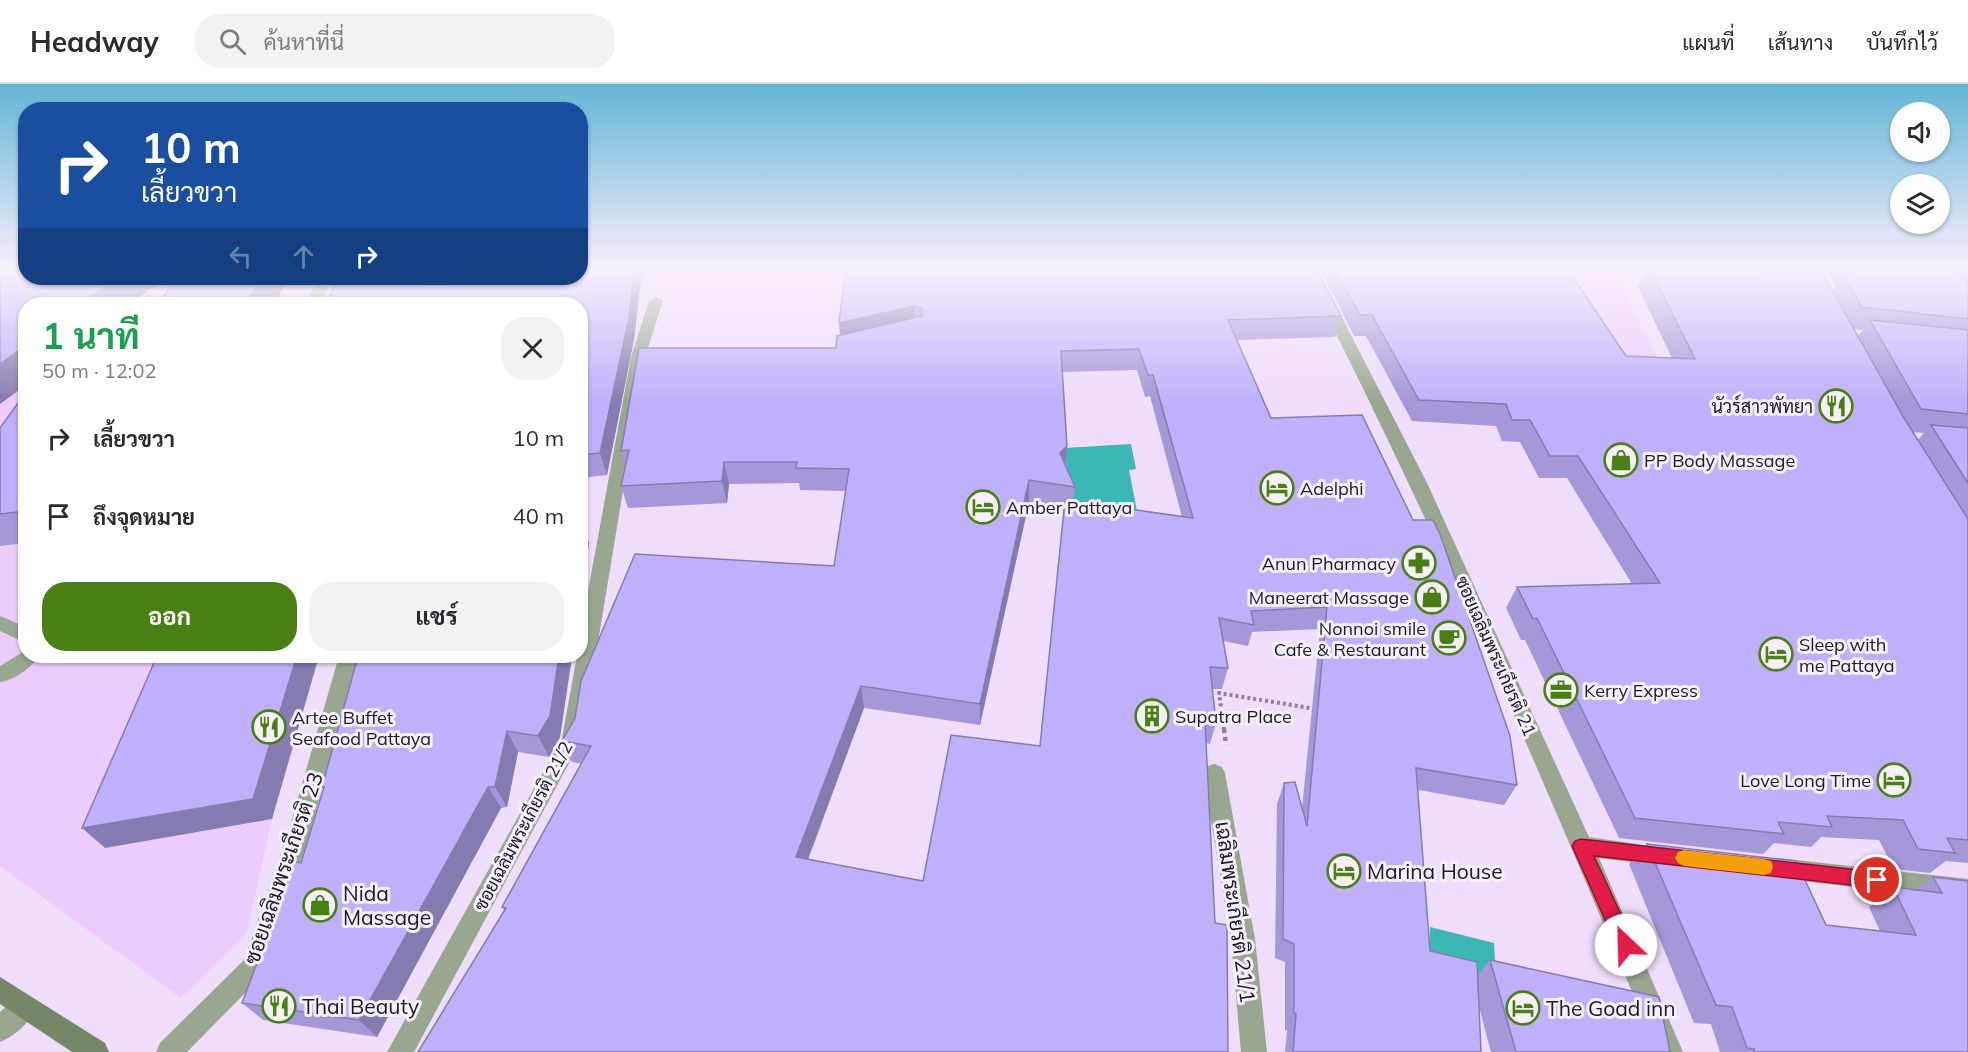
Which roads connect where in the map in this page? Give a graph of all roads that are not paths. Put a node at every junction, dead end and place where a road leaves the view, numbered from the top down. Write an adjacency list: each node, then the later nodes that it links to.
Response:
1 (653, 312): 5 (street, ซอยเฉลิมพระเกียรติ 21/2)
2 (1332, 312): 11 (street, ซอยเฉลิมพระเกียรติ 21)
3 (0, 623): 4 (street)
4 (18, 632)
5 (588, 653)
6 (19, 663): 9 (street)
7 (347, 663): 20 (street, ซอยเฉลิมพระเกียรติ 23)
8 (586, 663): 21 (street, ซอยเฉลิมพระเกียรติ 21/2)
9 (2, 675)
10 (1214, 773): 22 (street, เฉลิมพระเกียรติ 21/1)
11 (1581, 846): 12 (street); 23 (street, ซอยเฉลิมพระเกียรติ 21)
12 (1687, 858)
13 (1757, 866): 14 (street)
14 (1968, 890)
15 (0, 989): 16 (main road)
16 (24, 1007): 17 (street); 18 (street); 19 (main road)
17 (0, 1018)
18 (0, 1029)
19 (96, 1052)
20 (169, 1052)
21 (400, 1052)
22 (1254, 1052)
23 (1670, 1052)

